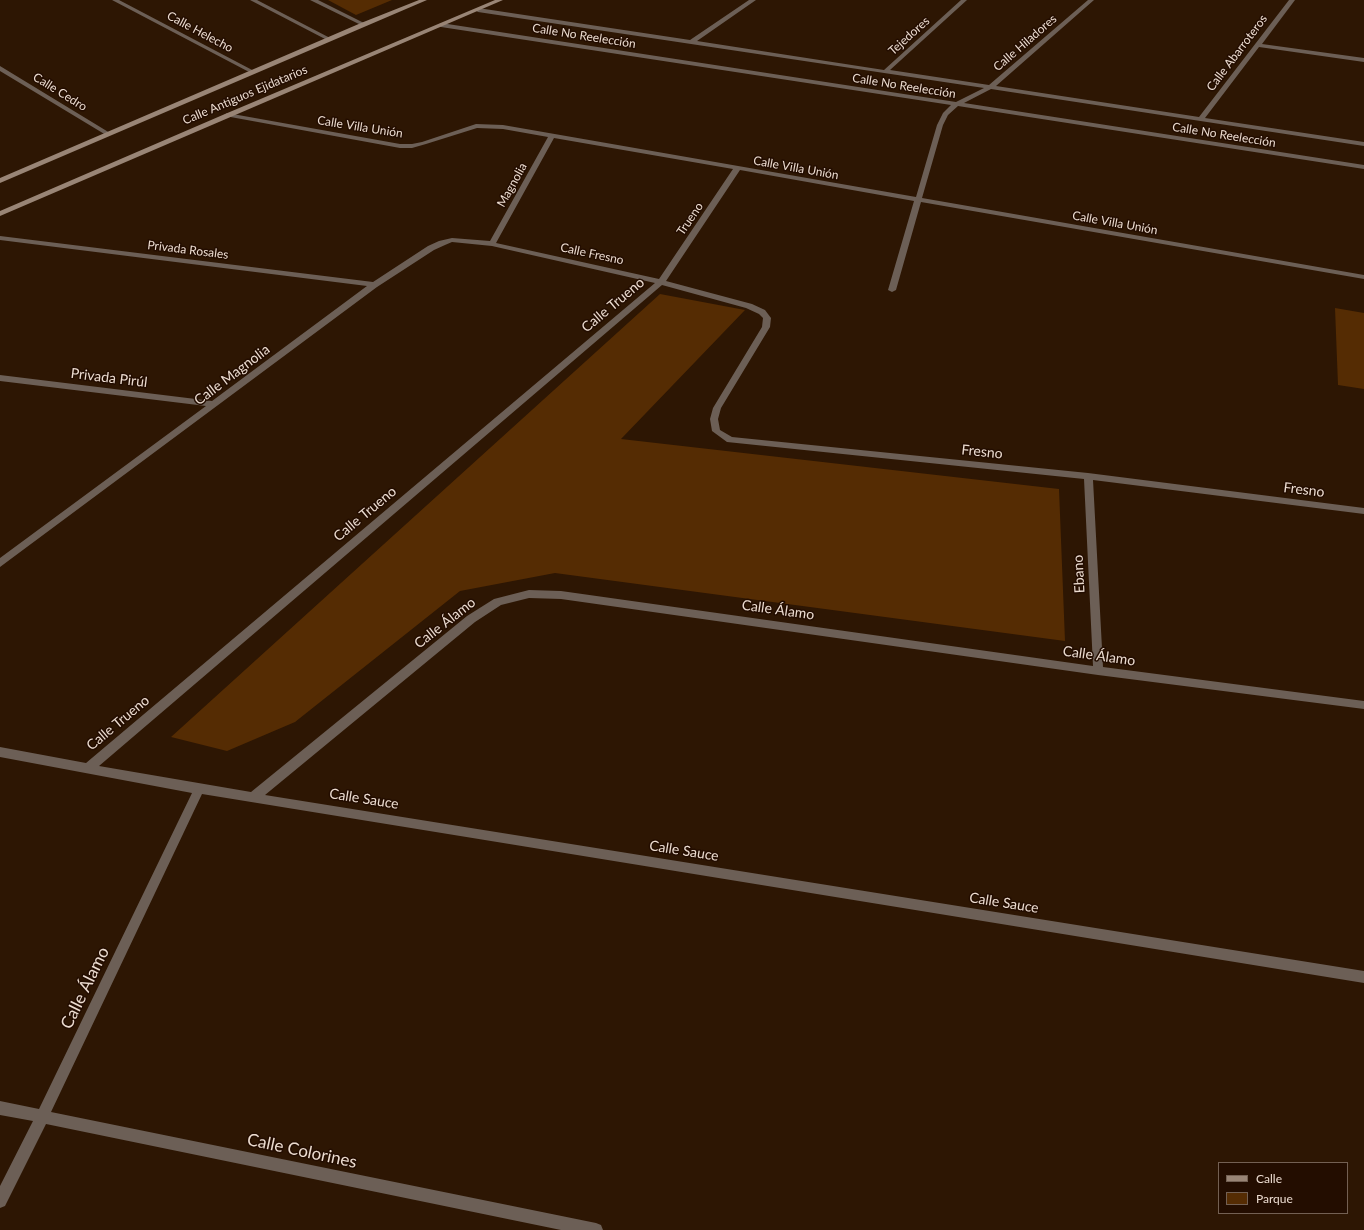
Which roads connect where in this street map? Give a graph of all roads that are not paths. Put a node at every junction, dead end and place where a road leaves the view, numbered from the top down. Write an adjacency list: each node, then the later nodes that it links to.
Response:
1 (115, 0): 18 (street, Calle Helecho)
2 (253, 0): 13 (street)
3 (312, 0): 11 (street)
4 (424, 0): 11 (street, Calle Antiguos Ejidatarios)
5 (500, 0): 10 (street, Calle Antiguos Ejidatarios)
6 (753, 0): 14 (street)
7 (964, 0): 19 (street, Tejedores)
8 (1091, 0): 20 (street, Calle Hiladores)
9 (1292, 0): 15 (street, Calle Abarroteros)
10 (478, 10): 12 (street, Calle Antiguos Ejidatarios); 14 (street, Calle No Reelección)
11 (363, 24): 13 (street, Calle Antiguos Ejidatarios)
12 (441, 25): 21 (street, Calle No Reelección); 22 (street, Calle Antiguos Ejidatarios)
13 (329, 39): 18 (street, Calle Antiguos Ejidatarios)
14 (692, 42): 19 (street, Calle No Reelección)
15 (1258, 45): 16 (street); 23 (street, Calle Abarroteros)
16 (1364, 60)
17 (0, 68): 24 (street, Calle Cedro)
18 (252, 72): 24 (street, Calle Antiguos Ejidatarios)
19 (886, 72): 20 (street, Calle No Reelección)
20 (992, 87): 21 (street, Calle Hiladores); 23 (street, Calle No Reelección)
21 (956, 105): 27 (street, Calle No Reelección); 30 (street)
22 (227, 115): 25 (street, Calle Villa Unión); 31 (street, Calle Antiguos Ejidatarios)
23 (1201, 119): 26 (street, Calle No Reelección)
24 (108, 134): 29 (street, Calle Antiguos Ejidatarios)
25 (552, 136): 28 (street, Calle Villa Unión); 33 (street, Magnolia)
26 (1364, 144)
27 (1364, 167)
28 (737, 168): 30 (street, Calle Villa Unión); 35 (street, Trueno)
29 (0, 181)
30 (919, 200): 34 (street, Calle Villa Unión); 37 (street)
31 (0, 214)
32 (0, 238): 36 (street, Privada Rosales)
33 (492, 244): 35 (street, Calle Fresno); 36 (street, Calle Magnolia)
34 (1364, 277)
35 (661, 282): 38 (street, Calle Fresno); 47 (street, Calle Trueno)
36 (374, 285): 40 (street, Calle Magnolia)
37 (892, 290)
38 (766, 327): 41 (street, Fresno)
39 (0, 378): 40 (street, Privada Pirúl)
40 (214, 404): 43 (street, Calle Magnolia)
41 (1088, 476): 42 (street, Fresno); 44 (street, Ebano)
42 (1364, 511)
43 (0, 563)
44 (1098, 671): 45 (street, Calle Álamo); 49 (street, Calle Álamo)
45 (1364, 705)
46 (0, 752): 47 (street, Calle Sauce)
47 (88, 768): 48 (street, Calle Sauce)
48 (199, 789): 49 (street, Calle Sauce); 52 (street, Calle Álamo)
49 (255, 796): 50 (street, Calle Sauce)
50 (1364, 977)
51 (0, 1108): 52 (street, Calle Colorines)
52 (42, 1117): 53 (street, Calle Álamo); 54 (street, Calle Colorines)
53 (0, 1201)
54 (596, 1230)

